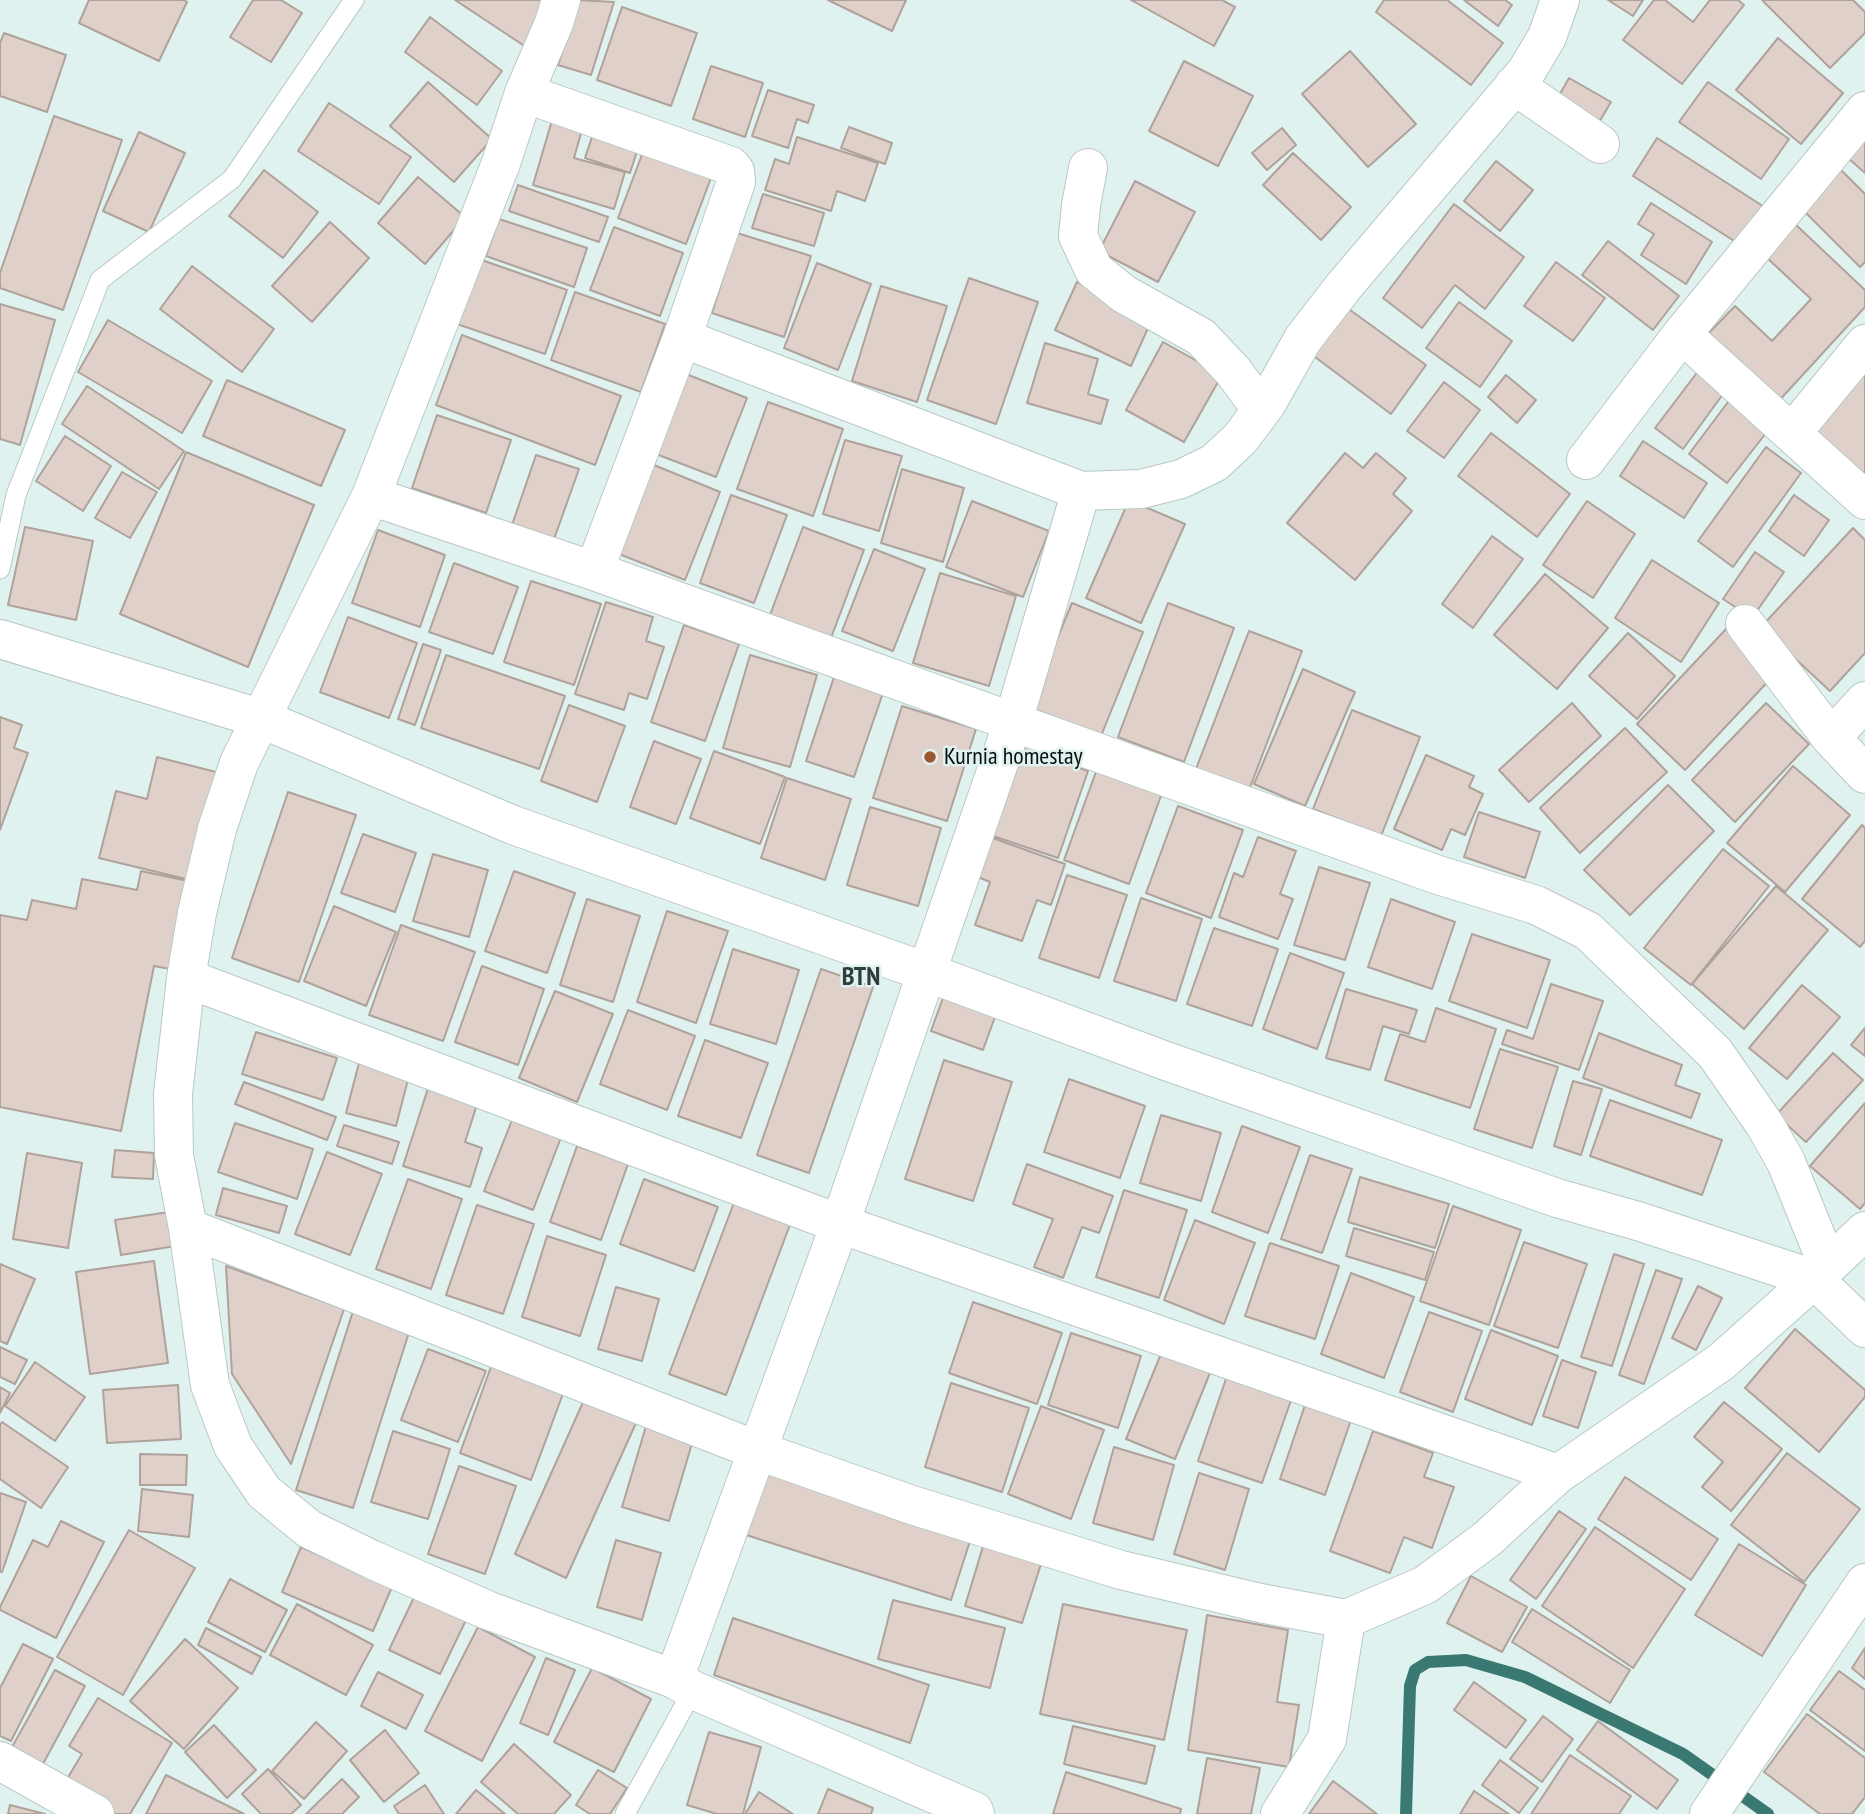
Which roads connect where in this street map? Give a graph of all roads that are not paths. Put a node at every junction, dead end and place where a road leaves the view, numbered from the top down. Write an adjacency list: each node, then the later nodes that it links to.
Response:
1 (354, 0): 18 (lane)
2 (561, 0): 5 (street)
3 (1560, 0): 4 (street)
4 (1514, 85): 7 (street); 12 (street)
5 (524, 93): 10 (street); 16 (street)
6 (1865, 111): 9 (street)
7 (1600, 144)
8 (1088, 168): 12 (street)
9 (1682, 334): 13 (street); 14 (street)
10 (682, 338): 15 (street); 19 (street)
11 (1865, 344): 13 (street)
12 (1261, 409): 15 (street)
13 (1792, 433): 17 (street)
14 (1586, 460)
15 (1081, 491): 24 (street)
16 (370, 496): 19 (street); 23 (street)
17 (1865, 500)
18 (0, 569)
19 (594, 571): 24 (street)
20 (1745, 624): 25 (street)
21 (0, 639): 23 (street)
22 (1865, 701): 25 (street)
23 (262, 719): 27 (street); 28 (street)
24 (1013, 722): 27 (street); 32 (street)
25 (1831, 738): 26 (street)
26 (1865, 774)
27 (926, 972): 29 (street); 32 (street)
28 (186, 978): 29 (street); 30 (street)
29 (840, 1224): 34 (street); 35 (street)
30 (188, 1227): 34 (street); 38 (street)
31 (1865, 1231): 32 (street)
32 (1821, 1273): 33 (street); 35 (street)
33 (1865, 1328)
34 (756, 1450): 37 (street); 38 (street)
35 (1558, 1474): 37 (street)
36 (1865, 1583): 44 (street)
37 (1346, 1619): 43 (street)
38 (683, 1684): 41 (lane); 42 (street)
39 (0, 1761): 40 (street)
40 (95, 1814)
41 (625, 1814)
42 (975, 1814)
43 (1280, 1814)
44 (1709, 1814)

